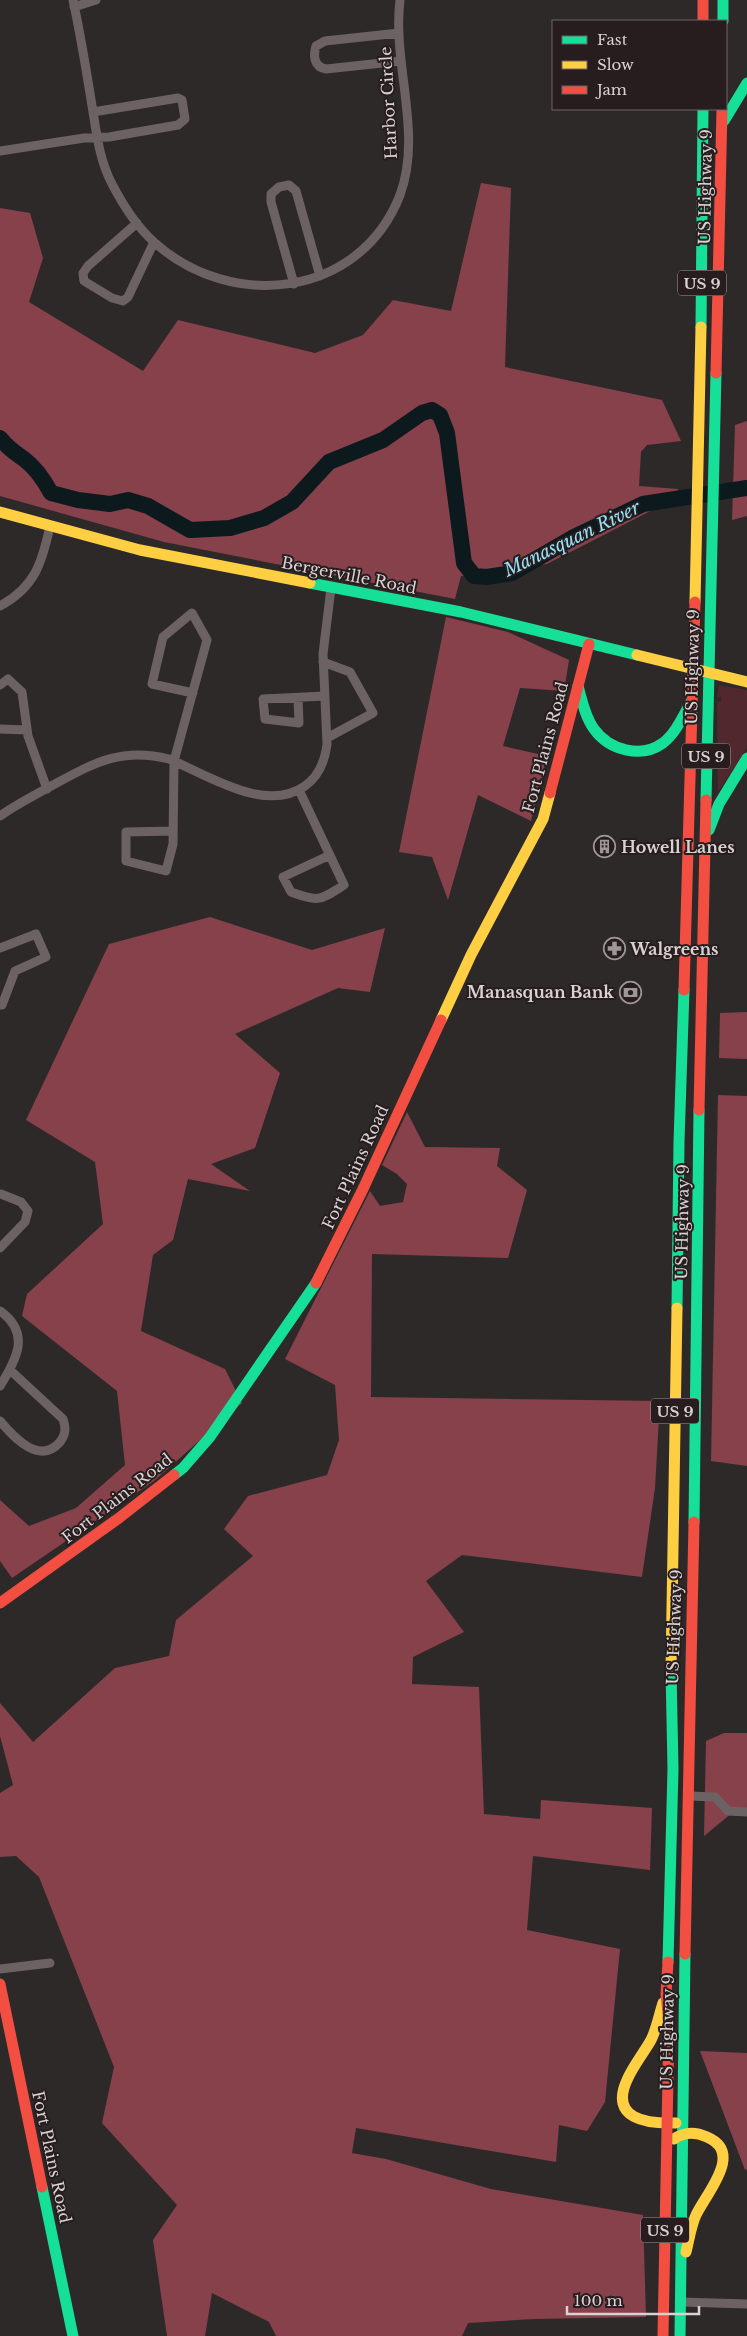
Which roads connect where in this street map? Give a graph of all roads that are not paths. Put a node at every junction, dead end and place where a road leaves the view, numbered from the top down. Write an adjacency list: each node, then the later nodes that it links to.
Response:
1 (96, 0): 5 (street)
2 (400, 0): 8 (street, Harbor Circle)
3 (703, 0): 6 (main road)
4 (723, 0): 7 (main road)
5 (74, 3): 13 (street, Harbor Circle)
6 (703, 20)
7 (723, 20)
8 (399, 33): 9 (street, Harbor Circle); 9 (street)
9 (401, 61): 19 (street, Harbor Circle)
10 (747, 83): 14 (main road)
11 (703, 110): 27 (main road, US Highway 9 / US 9)
12 (722, 110): 14 (main road, US Highway 9 / US 9)
13 (93, 112): 15 (street, Harbor Circle); 15 (street)
14 (722, 125): 28 (main road, US Highway 9 / US 9)
15 (96, 137): 16 (street); 17 (street, Harbor Circle)
16 (0, 151)
17 (137, 223): 18 (street, Harbor Circle); 18 (street)
18 (154, 242): 20 (street, Harbor Circle)
19 (320, 276): 20 (street, Harbor Circle); 20 (street)
20 (294, 284)
21 (0, 512): 22 (main road, Bergerville Road)
22 (50, 526): 23 (main road, Bergerville Road); 24 (street)
23 (331, 588): 25 (main road, Bergerville Road); 26 (street)
24 (0, 606)
25 (589, 644): 27 (main road, Bergerville Road); 31 (main road, Fort Plains Road)
26 (323, 662): 33 (street); 38 (street)
27 (693, 669): 28 (main road, Bergerville Road); 35 (main road, US Highway 9 / US 9)
28 (708, 672): 29 (main road, Bergerville Road); 45 (main road, US Highway 9 / US 9)
29 (747, 682)
30 (0, 685): 37 (street)
31 (578, 686): 35 (main road); 55 (main road, Fort Plains Road)
32 (193, 693): 32 (street); 40 (street)
33 (325, 696): 34 (street); 38 (street)
34 (298, 698): 34 (street)
35 (692, 698): 61 (main road, US Highway 9 / US 9)
36 (0, 729): 37 (street)
37 (27, 730): 41 (street)
38 (327, 738): 42 (street)
39 (747, 758): 45 (main road)
40 (174, 761): 41 (street); 42 (street); 44 (street)
41 (46, 789): 43 (street)
42 (299, 790): 46 (street)
43 (0, 816)
44 (174, 831): 44 (street)
45 (705, 841): 56 (main road, US Highway 9 / US 9)
46 (330, 855): 46 (street)
47 (0, 948): 48 (street)
48 (0, 1005)
49 (1, 1194): 50 (street)
50 (0, 1248)
51 (0, 1311): 52 (street)
52 (10, 1370): 53 (street); 54 (street)
53 (0, 1386)
54 (0, 1421)
55 (0, 1603)
56 (690, 1796): 57 (street); 63 (main road, US Highway 9 / US 9)
57 (747, 1812)
58 (50, 1963): 59 (street)
59 (0, 1969)
60 (0, 1984): 68 (main road, Fort Plains Road)
61 (666, 1994): 62 (main road, US Highway 9 / US 9); 62 (main road)
62 (667, 2124): 63 (main road); 64 (main road, US Highway 9 / US 9)
63 (682, 2128): 64 (main road); 65 (main road, US Highway 9 / US 9); 65 (main road)
64 (667, 2147): 69 (main road, US Highway 9 / US 9)
65 (682, 2268): 66 (main road, US Highway 9 / US 9)
66 (681, 2302): 67 (street); 70 (main road, US Highway 9 / US 9)
67 (747, 2304)
68 (73, 2336)
69 (663, 2336)
70 (680, 2336)

